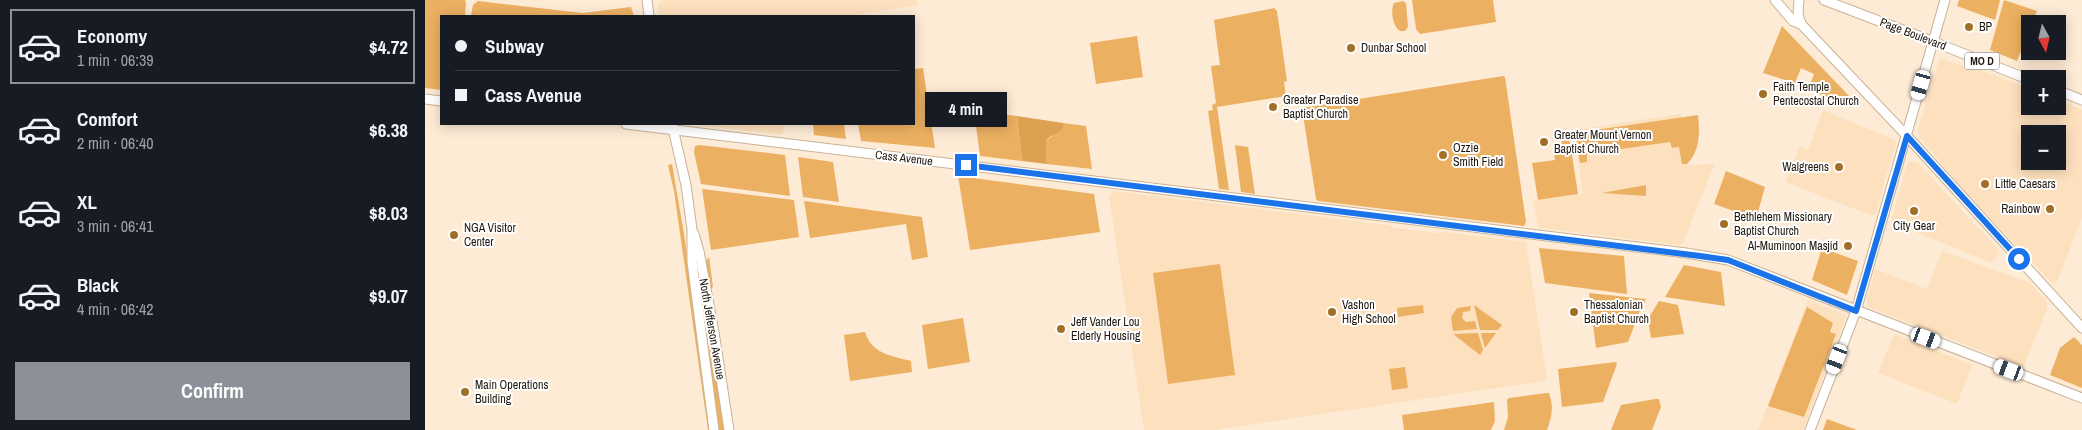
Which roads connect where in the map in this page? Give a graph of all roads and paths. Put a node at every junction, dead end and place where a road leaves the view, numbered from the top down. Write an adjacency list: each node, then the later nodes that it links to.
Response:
1 (647, 0): 6 (main road)
2 (1775, 0): 7 (main road)
3 (1799, 0): 7 (main road)
4 (1824, 0): 8 (main road, Page Boulevard / MO D)
5 (1945, 0): 8 (main road)
6 (649, 15)
7 (1801, 24): 16 (main road)
8 (1934, 42): 9 (main road, Page Boulevard / MO D); 16 (main road)
9 (2021, 76)
10 (2066, 94): 12 (main road)
11 (425, 99): 13 (main road)
12 (2082, 100)
13 (440, 101)
14 (642, 125): 15 (main road, Cass Avenue)
15 (673, 127): 17 (main road, North Jefferson Avenue); 18 (main road, Cass Avenue)
16 (1907, 136): 18 (main road); 19 (main road)
17 (692, 229): 21 (main road, North Jefferson Avenue); 22 (main road, North Jefferson Avenue)
18 (1856, 311): 20 (main road, Cass Avenue); 23 (main road)
19 (2082, 328)
20 (2082, 398)
21 (713, 430)
22 (729, 430)
23 (1810, 430)

